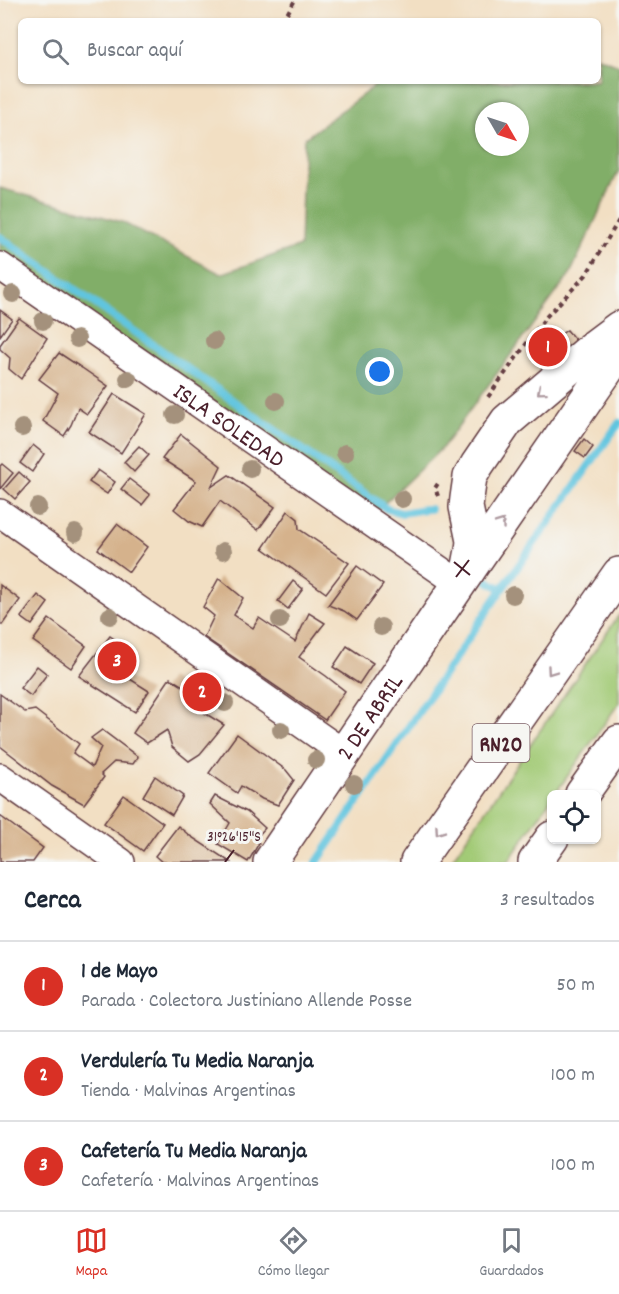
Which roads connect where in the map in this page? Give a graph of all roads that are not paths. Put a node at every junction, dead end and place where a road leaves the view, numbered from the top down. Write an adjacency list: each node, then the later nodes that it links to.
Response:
1 (0, 266): 6 (street, ISLA SOLEDAD)
2 (619, 328): 6 (main road, one-way to 6)
3 (619, 351): 6 (main road, 2 DE ABRIL, one-way to 3)
4 (0, 513): 8 (street)
5 (619, 574): 14 (main road, RN20, one-way to 14)
6 (464, 578): 8 (main road, 2 DE ABRIL)
7 (619, 742): 10 (main road)
8 (345, 754): 13 (main road, 2 DE ABRIL)
9 (0, 777): 12 (street)
10 (585, 790)
11 (548, 844): 15 (main road)
12 (121, 862)
13 (270, 862)
14 (417, 862)
15 (535, 862)

